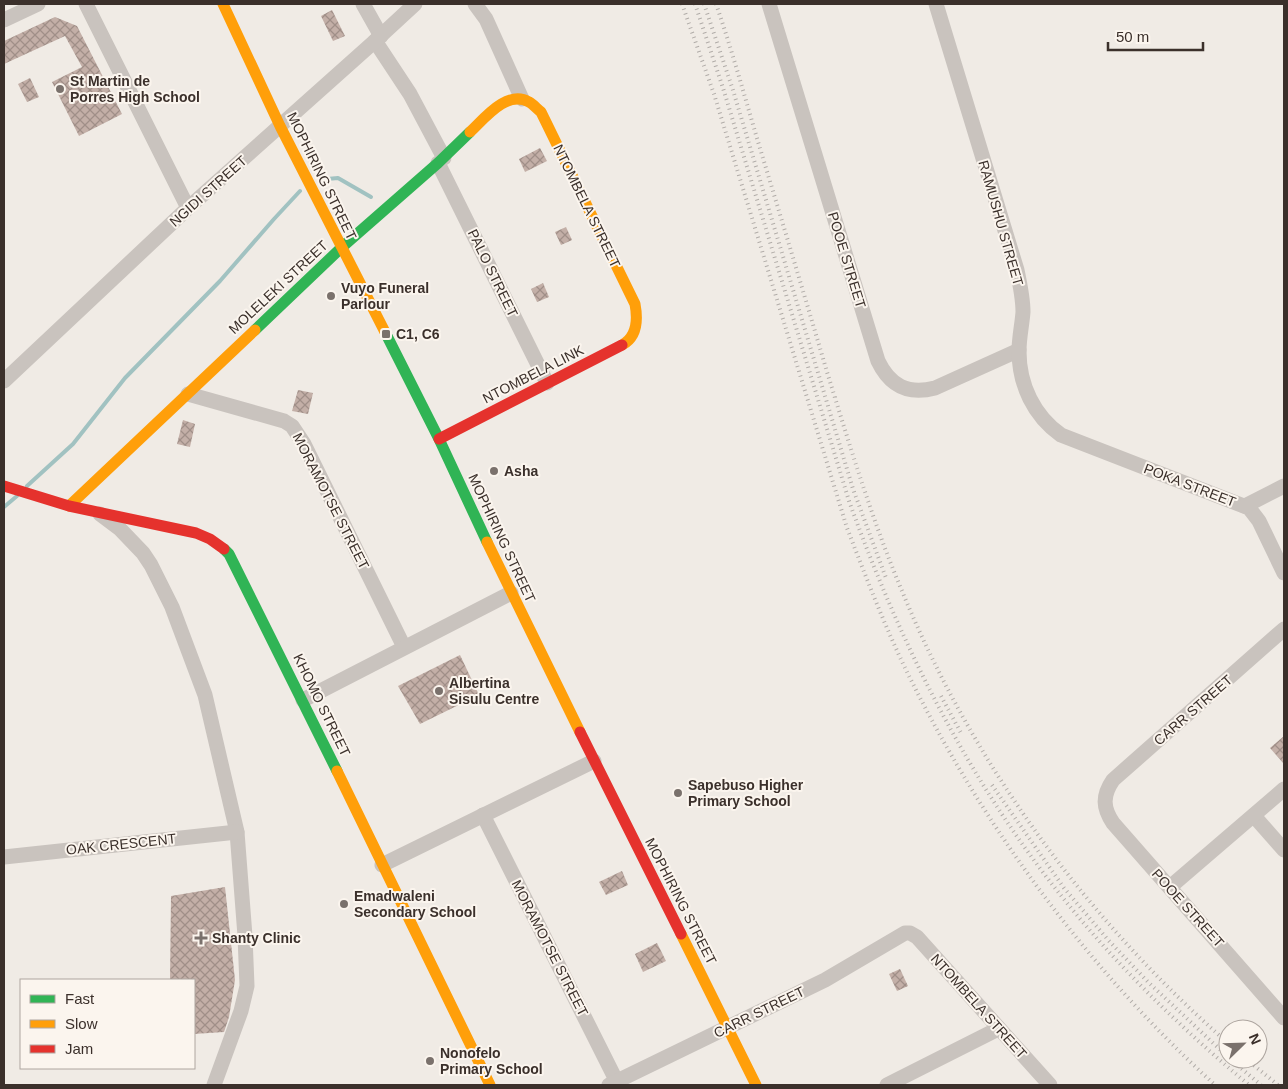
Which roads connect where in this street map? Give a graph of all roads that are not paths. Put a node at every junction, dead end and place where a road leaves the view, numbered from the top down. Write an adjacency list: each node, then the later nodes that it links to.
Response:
1 (38, 4): 9 (street)
2 (86, 4): 14 (street)
3 (223, 4): 12 (street, MOPHIRING STREET)
4 (363, 4): 10 (street, PALO STREET)
5 (414, 4): 10 (street, NGIDI STREET)
6 (475, 4): 11 (street)
7 (768, 4): 17 (street, POOE STREET)
8 (936, 4): 17 (street, RAMUSHU STREET)
9 (4, 20)
10 (378, 39): 12 (street, NGIDI STREET); 13 (street, PALO STREET)
11 (518, 99): 13 (street, MOLELEKI STREET); 16 (street, NTOMBELA STREET)
12 (280, 126): 14 (street, NGIDI STREET); 15 (street, MOPHIRING STREET)
13 (441, 160): 15 (street, MOLELEKI STREET); 19 (street, PALO STREET)
14 (188, 208): 18 (street, NGIDI STREET)
15 (341, 248): 20 (street, MOLELEKI STREET); 22 (street, MOPHIRING STREET)
16 (636, 330): 19 (street, NTOMBELA LINK)
17 (1019, 350): 21 (street, RAMUSHU STREET)
18 (4, 381)
19 (547, 383): 22 (street, NTOMBELA LINK)
20 (188, 394): 25 (street, MOLELEKI STREET); 31 (street, MORAMOTSE STREET)
21 (1061, 435): 26 (street, POKA STREET)
22 (439, 440): 29 (street, MOPHIRING STREET)
23 (4, 486): 25 (street, KHOMO STREET)
24 (1284, 486): 26 (street)
25 (69, 506): 27 (street, KHOMO STREET)
26 (1244, 506): 28 (street, POKA STREET)
27 (98, 513): 32 (street, KHOMO STREET); 38 (street)
28 (1284, 573)
29 (511, 593): 31 (street); 33 (street, MOPHIRING STREET)
30 (1284, 630): 35 (street, CARR STREET)
31 (404, 647): 32 (street)
32 (303, 700): 41 (street, KHOMO STREET)
33 (594, 761): 36 (street); 45 (street, MOPHIRING STREET)
34 (1284, 788): 37 (street)
35 (1106, 793): 42 (street, POOE STREET)
36 (484, 815): 41 (street); 47 (street, MORAMOTSE STREET)
37 (1254, 816): 39 (street); 42 (street)
38 (237, 832): 40 (street, OAK CRESCENT); 49 (street)
39 (1284, 850)
40 (4, 857)
41 (382, 865): 50 (street, KHOMO STREET)
42 (1170, 887): 44 (street, POOE STREET)
43 (905, 934): 45 (street, CARR STREET); 46 (street, NTOMBELA STREET)
44 (1284, 1018)
45 (727, 1028): 47 (street, CARR STREET); 51 (street, MOPHIRING STREET)
46 (998, 1029): 48 (street); 52 (street, NTOMBELA STREET)
47 (613, 1083)
48 (894, 1084)
49 (214, 1085)
50 (490, 1085)
51 (756, 1085)
52 (1050, 1085)

